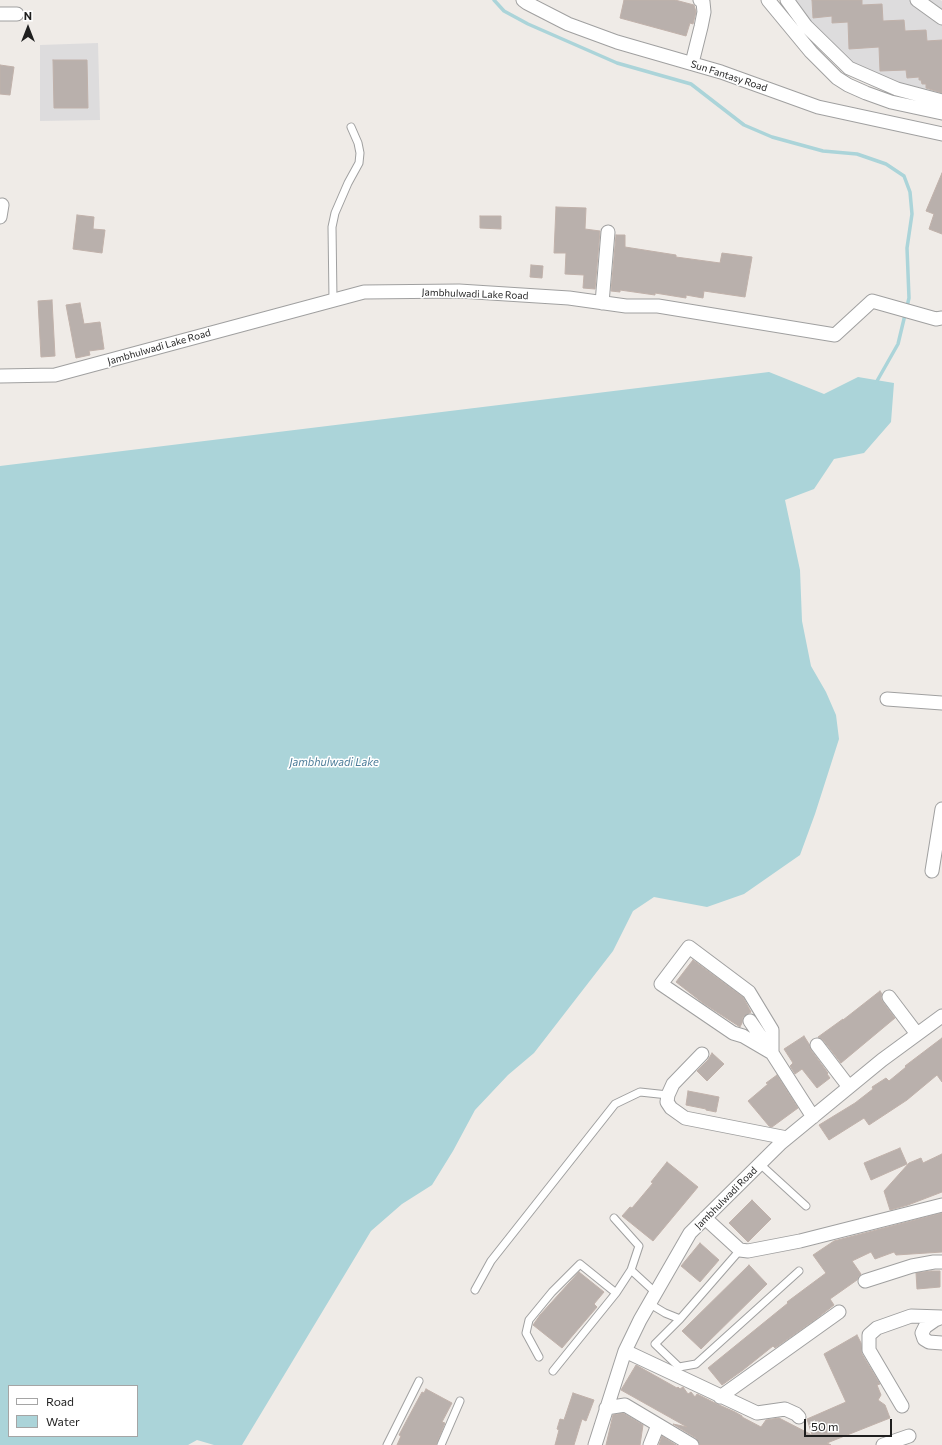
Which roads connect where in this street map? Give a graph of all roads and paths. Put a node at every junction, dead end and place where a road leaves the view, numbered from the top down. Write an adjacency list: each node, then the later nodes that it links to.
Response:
1 (523, 0): 9 (street, Sun Fantasy Road)
2 (700, 0): 9 (street)
3 (768, 0): 11 (street)
4 (786, 0): 10 (street)
5 (917, 0): 8 (street)
6 (0, 14): 7 (street)
7 (17, 14)
8 (942, 18)
9 (692, 63): 13 (street, Sun Fantasy Road)
10 (942, 101)
11 (942, 113)
12 (351, 127): 15 (lane)
13 (942, 134)
14 (608, 232): 16 (street)
15 (333, 299): 16 (street, Jambhulwadi Lake Road); 18 (street, Jambhulwadi Lake Road)
16 (602, 303): 17 (street, Jambhulwadi Lake Road)
17 (939, 318)
18 (0, 376)
19 (887, 699): 20 (street)
20 (942, 703)
21 (942, 809): 22 (street)
22 (932, 870)
23 (889, 997): 26 (street)
24 (942, 1016): 26 (street, Jambhulwadi Road)
25 (750, 1021): 29 (street)
26 (917, 1034): 30 (street, Jambhulwadi Road)
27 (817, 1045): 30 (street)
28 (702, 1054): 31 (street)
29 (772, 1054): 29 (street); 32 (street)
30 (849, 1087): 32 (street, Jambhulwadi Road)
31 (668, 1095): 33 (street); 44 (lane)
32 (813, 1117): 33 (street, Jambhulwadi Road)
33 (787, 1138): 34 (street, Jambhulwadi Road)
34 (760, 1164): 36 (lane); 38 (street, Jambhulwadi Road)
35 (942, 1205): 39 (street)
36 (806, 1206)
37 (614, 1218): 41 (lane)
38 (704, 1218): 39 (street); 46 (street, Jambhulwadi Road)
39 (740, 1250): 49 (lane)
40 (942, 1262): 43 (street)
41 (631, 1270): 45 (lane); 46 (lane)
42 (799, 1271): 49 (lane)
43 (865, 1281)
44 (476, 1290)
45 (616, 1293): 52 (lane); 53 (lane)
46 (653, 1298): 49 (lane); 51 (street, Jambhulwadi Road)
47 (839, 1312): 55 (street)
48 (942, 1317): 50 (street); 57 (street)
49 (680, 1319)
50 (942, 1343)
51 (625, 1351): 55 (street); 58 (street, Jambhulwadi Road)
52 (539, 1357)
53 (553, 1371)
54 (419, 1381): 62 (lane)
55 (720, 1397): 59 (street)
56 (460, 1401): 63 (lane)
57 (902, 1406)
58 (606, 1408): 60 (street); 64 (street, Jambhulwadi Road)
59 (799, 1417)
60 (658, 1425): 65 (street); 66 (street)
61 (908, 1436): 67 (street)
62 (387, 1445)
63 (441, 1445)
64 (595, 1445)
65 (650, 1445)
66 (692, 1445)
67 (883, 1445)

